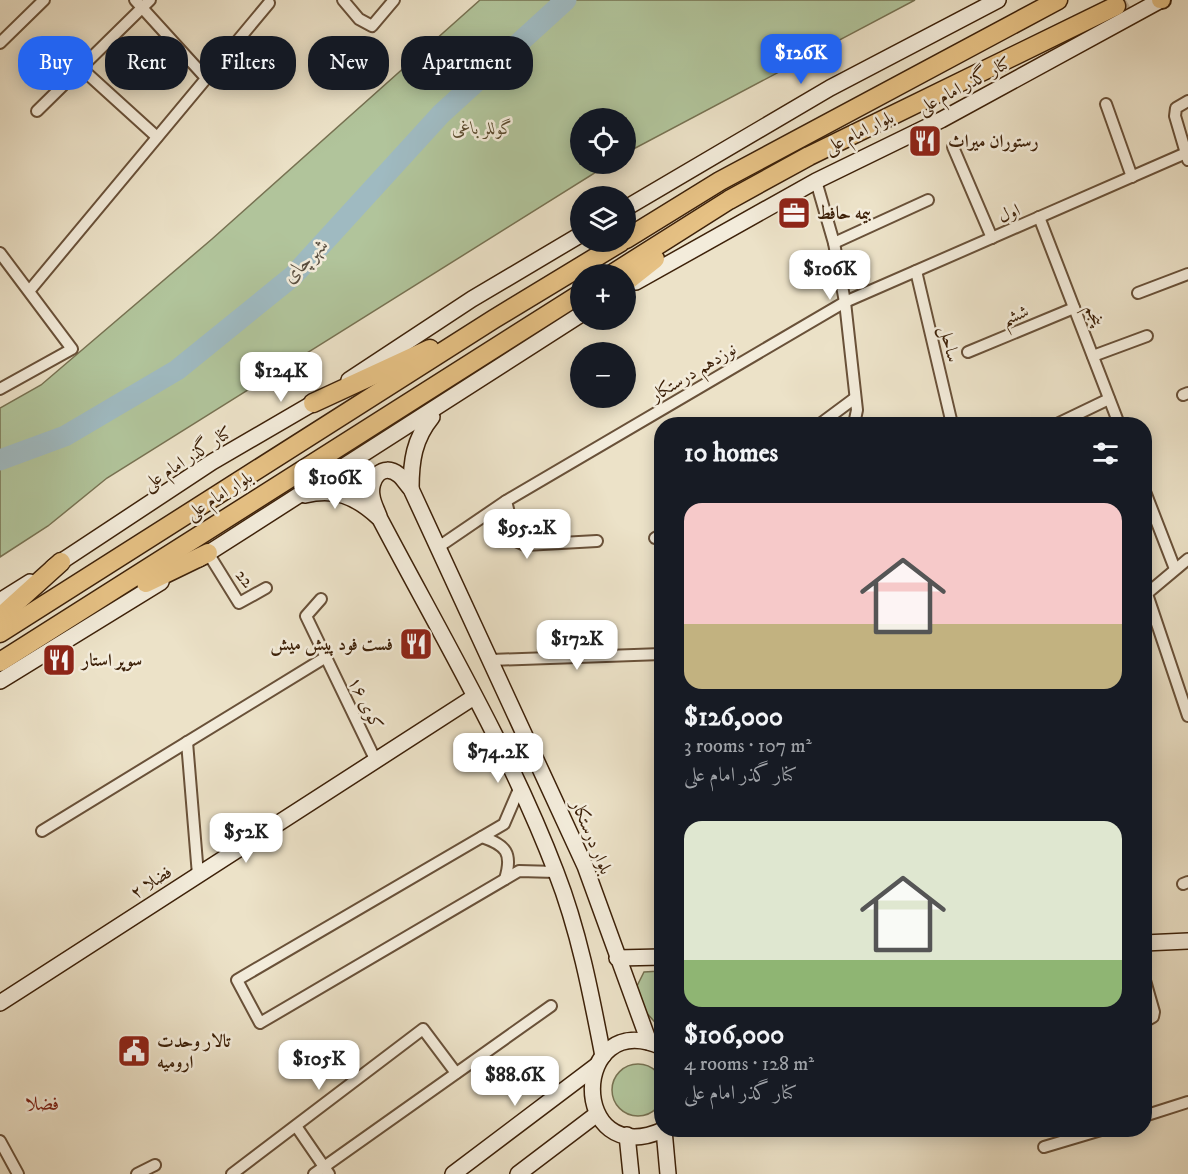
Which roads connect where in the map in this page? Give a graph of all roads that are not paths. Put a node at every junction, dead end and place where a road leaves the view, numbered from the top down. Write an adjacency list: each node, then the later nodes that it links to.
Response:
1 (44, 0): 11 (street)
2 (343, 0): 3 (street)
3 (394, 0)
4 (998, 0): 27 (main road)
5 (1058, 0): 29 (highway, بلوار امام علی)
6 (1161, 0): 24 (main road, کنار گذر امام علی)
7 (142, 3): 12 (street); 13 (street)
8 (269, 3): 10 (street)
9 (1116, 6): 25 (highway, بلوار امام علی)
10 (241, 36)
11 (0, 43)
12 (93, 55)
13 (200, 71)
14 (93, 79): 20 (street)
15 (200, 85): 20 (street)
16 (58, 90): 19 (street)
17 (1188, 101): 22 (street)
18 (1106, 104): 23 (street)
19 (37, 111)
20 (157, 138): 40 (street)
21 (953, 147): 30 (street)
22 (1187, 157): 23 (street, اول)
23 (1132, 177): 28 (street, اول)
24 (816, 181): 32 (street); 39 (main road, کنار گذر امام علی)
25 (729, 200): 35 (highway, بلوار امام علی); 37 (highway)
26 (928, 200): 32 (street)
27 (636, 202)
28 (1039, 217): 30 (street, اول); 44 (street, پنجم)
29 (636, 233)
30 (992, 238): 36 (street, اول)
31 (570, 241): 53 (main road, کنار گذر امام علی)
32 (834, 243): 43 (street)
33 (605, 252): 45 (highway, بلوار امام علی)
34 (0, 253): 40 (street)
35 (628, 264)
36 (916, 271): 43 (street, اول); 57 (street, ساحل)
37 (636, 274)
38 (1188, 274): 41 (street)
39 (636, 282)
40 (30, 290): 50 (street)
41 (1138, 293)
42 (570, 300): 76 (highway, بلوار امام علی)
43 (845, 302): 51 (street); 62 (street, نوزدهم درستکار)
44 (1074, 308): 48 (street, ششم); 49 (street, پنجم)
45 (494, 319): 53 (highway); 78 (highway, بلوار امام علی)
46 (570, 322): 54 (main road)
47 (1147, 336): 49 (street)
48 (968, 352)
49 (1093, 356): 52 (street, پنجم)
50 (0, 389)
51 (855, 398): 55 (street); 56 (street)
52 (1109, 399): 58 (street); 59 (street, پنجم)
53 (313, 404): 69 (main road, کنار گذر امام علی)
54 (439, 407): 60 (main road); 61 (main road)
55 (829, 417)
56 (854, 417)
57 (950, 417)
58 (1072, 417)
59 (1116, 417)
60 (411, 489): 64 (main road); 66 (main road, بلوار درستکار)
61 (291, 498): 64 (main road); 67 (main road)
62 (506, 501): 65 (street); 66 (street, نوزدهم درستکار)
63 (1152, 510): 70 (street)
64 (380, 519): 84 (main road)
65 (597, 541)
66 (437, 548): 81 (main road, بلوار درستکار)
67 (208, 553): 71 (street, 22); 76 (highway); 83 (main road)
68 (1188, 559): 70 (street)
69 (61, 562): 74 (main road, کنار گذر امام علی); 77 (highway)
70 (1175, 569): 72 (street)
71 (266, 588)
72 (1152, 590)
73 (321, 599): 80 (street, کوی ۱۶)
74 (0, 601)
75 (1152, 612): 85 (street)
76 (79, 614): 82 (highway, بلوار امام علی)
77 (0, 617)
78 (0, 633)
79 (654, 654): 81 (street)
80 (326, 657): 86 (street); 87 (street, کوی ۱۶)
81 (491, 660): 97 (main road, بلوار درستکار)
82 (0, 662)
83 (0, 681)
84 (474, 697): 87 (main road, فضلا ۲); 88 (main road)
85 (1188, 716)
86 (187, 742): 89 (street); 92 (street)
87 (376, 760): 92 (main road, فضلا ۲)
88 (519, 789): 90 (street); 91 (main road)
89 (42, 831)
90 (482, 837): 93 (street); 93 (street)
91 (556, 872): 93 (street); 102 (main road)
92 (198, 875): 98 (main road, فضلا ۲)
93 (505, 879)
94 (1188, 941): 95 (main road)
95 (1152, 943)
96 (654, 957): 97 (main road)
97 (617, 958): 100 (main road, بلوار درستکار)
98 (0, 1003)
99 (551, 1006): 103 (street)
100 (654, 1043)
101 (654, 1045): 102 (main road)
102 (600, 1061): 106 (main road); 120 (main road)
103 (456, 1073): 107 (street); 115 (street)
104 (1188, 1102): 105 (street)
105 (1152, 1113)
106 (597, 1114): 109 (main road); 121 (main road)
107 (296, 1126): 115 (street); 118 (street)
108 (654, 1133): 109 (main road)
109 (627, 1135): 122 (main road)
110 (664, 1137): 123 (main road)
111 (1078, 1137): 113 (street)
112 (0, 1141): 116 (street)
113 (1044, 1147)
114 (155, 1165): 117 (street)
115 (327, 1170): 119 (street)
116 (18, 1174)
117 (137, 1174)
118 (232, 1174)
119 (314, 1174)
120 (453, 1174)
121 (518, 1174)
122 (631, 1174)
123 (668, 1174)

